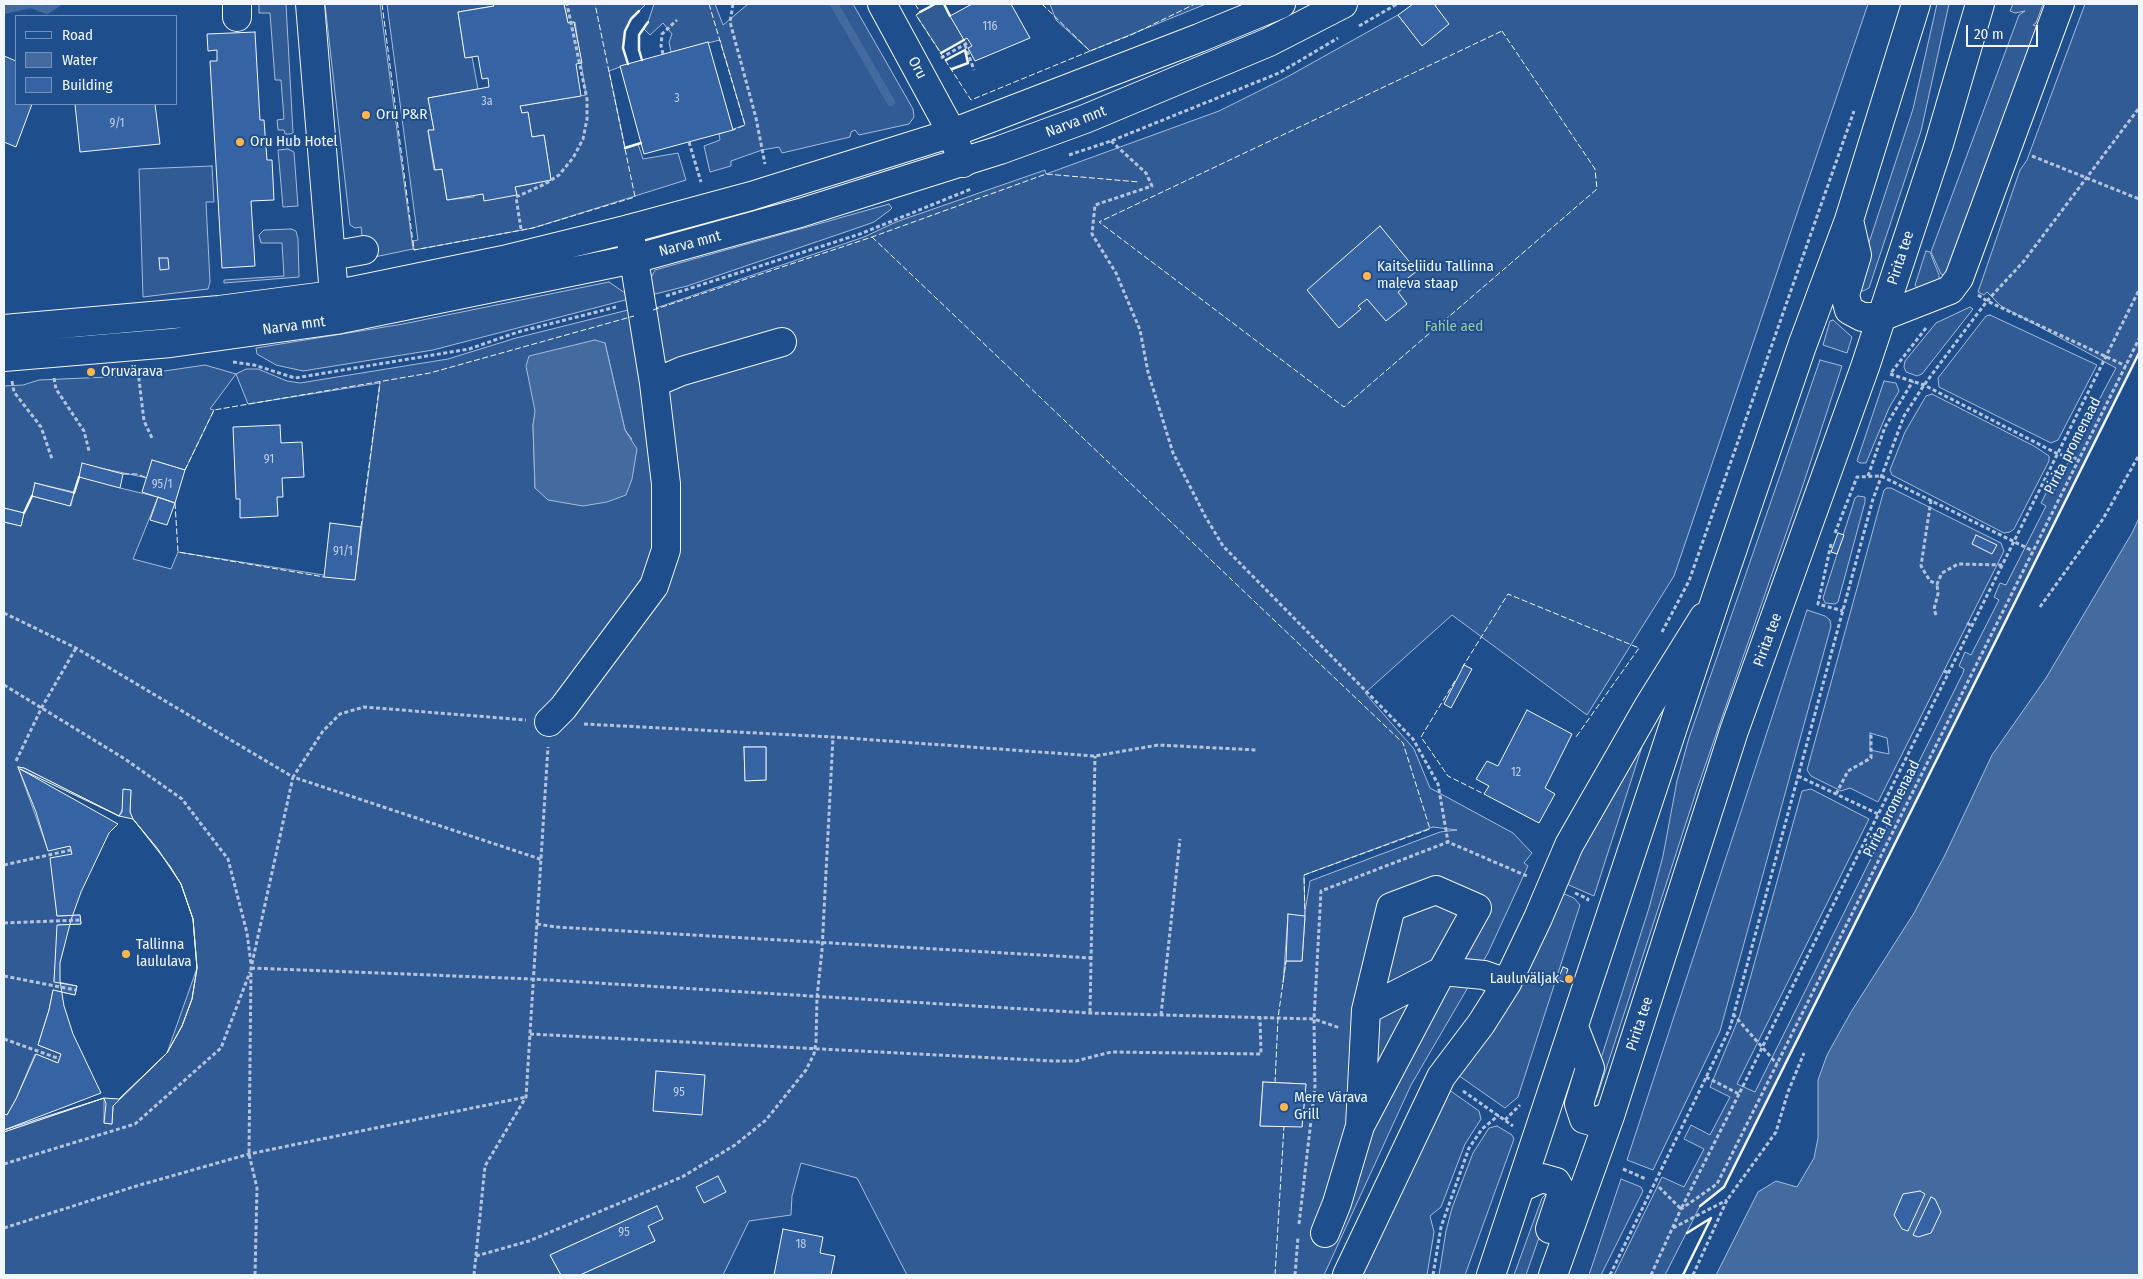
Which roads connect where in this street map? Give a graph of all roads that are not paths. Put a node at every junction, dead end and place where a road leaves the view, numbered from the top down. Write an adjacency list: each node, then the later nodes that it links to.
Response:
1 (310, 4): 13 (main road)
2 (882, 4): 8 (main road, Oru)
3 (1281, 4): 8 (main road, Narva mnt)
4 (1343, 4): 9 (main road, Narva mnt)
5 (1916, 4): 10 (main road)
6 (1980, 4): 16 (main road, Pirita tee)
7 (2060, 4): 16 (main road)
8 (952, 133): 9 (main road, Oru); 11 (main road, Narva mnt)
9 (962, 163): 14 (main road, Narva mnt)
10 (1849, 220): 16 (main road); 21 (main road)
11 (628, 230): 14 (main road); 15 (main road, Narva mnt)
12 (362, 243): 13 (main road)
13 (331, 249): 15 (main road)
14 (634, 259): 15 (main road, Narva mnt); 20 (main road)
15 (334, 308): 17 (main road, Narva mnt); 19 (main road, Narva mnt)
16 (1881, 317): 27 (main road, Pirita tee)
17 (4, 329)
18 (782, 342): 20 (main road)
19 (8, 368)
20 (654, 382): 22 (main road)
21 (1716, 598): 24 (main road); 26 (main road)
22 (549, 722)
23 (1442, 971): 24 (main road); 25 (main road); 25 (main road); 28 (main road)
24 (1507, 983): 32 (main road)
25 (1366, 1010): 28 (main road)
26 (1574, 1027): 27 (main road); 29 (main road)
27 (1610, 1116): 31 (main road, Pirita tee)
28 (1360, 1126): 30 (main road)
29 (1520, 1188): 31 (main road); 33 (main road)
30 (1325, 1233)
31 (1554, 1271)
32 (1347, 1275)
33 (1491, 1275)

